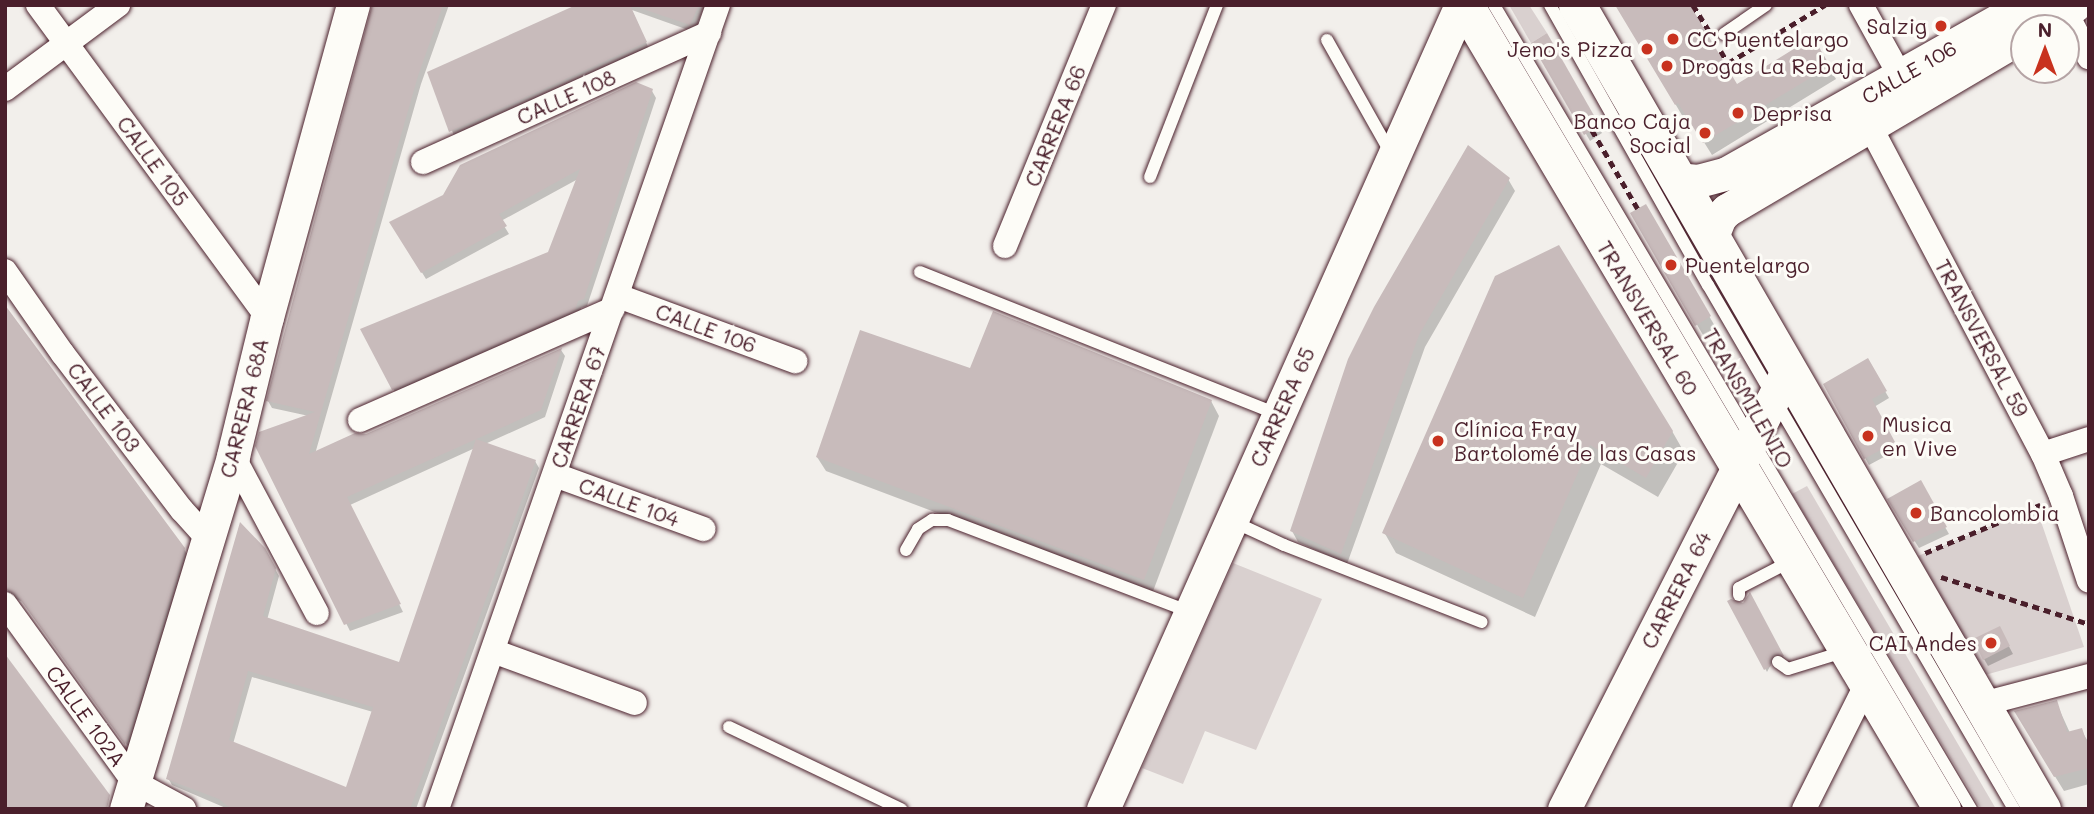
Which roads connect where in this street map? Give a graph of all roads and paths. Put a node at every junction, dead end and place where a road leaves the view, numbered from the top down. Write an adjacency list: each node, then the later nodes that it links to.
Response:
1 (38, 5): 19 (street, CALLE 105)
2 (118, 5): 19 (street)
3 (353, 5): 35 (street, CARRERA 68A)
4 (718, 5): 15 (street, CARRERA 67)
5 (1104, 5): 31 (street, CARRERA 66)
6 (1217, 5): 27 (lane)
7 (1463, 5): 25 (street, CARRERA 65); 41 (main road, TRANSVERSAL 60)
8 (1494, 5): 41 (lane, TRANSMILENIO)
9 (1549, 5): 37 (lane, TRANSMILENIO)
10 (1577, 5): 28 (main road)
11 (1766, 5): 16 (lane)
12 (1861, 5): 22 (street)
13 (2025, 5): 22 (street, CALLE 106)
14 (2068, 7): 20 (street)
15 (709, 33): 26 (street, CALLE 108); 34 (street, CARRERA 67)
16 (1724, 34)
17 (1327, 40): 25 (lane)
18 (2010, 41): 22 (street, CALLE 106)
19 (66, 43): 21 (street); 35 (street, CALLE 105)
20 (2089, 57)
21 (5, 89)
22 (1907, 89): 23 (street, CALLE 106)
23 (1864, 113): 28 (street, CALLE 106); 30 (street, CALLE 106); 42 (street, TRANSVERSAL 59)
24 (1592, 131): 29 (path)
25 (1393, 157): 38 (street, CARRERA 65)
26 (423, 162)
27 (1150, 177)
28 (1676, 179): 30 (main road)
29 (1638, 209)
30 (1711, 239): 37 (main road)
31 (1005, 246)
32 (5, 271): 48 (street, CALLE 103)
33 (920, 272): 38 (lane)
34 (615, 302): 36 (street, CALLE 106); 39 (street); 44 (street, CARRERA 67)
35 (267, 317): 43 (street, CARRERA 68A)
36 (795, 361)
37 (1781, 384): 41 (street, CARRERA 64); 66 (main road); 77 (lane, TRANSMILENIO)
38 (1279, 415): 47 (street, CARRERA 65)
39 (360, 420)
40 (2089, 439): 42 (street)
41 (1745, 454): 51 (main road, TRANSVERSAL 60); 73 (street, CARRERA 64); 76 (lane, TRANSMILENIO)
42 (2043, 454): 45 (street, TRANSVERSAL 59)
43 (233, 456): 48 (street, CARRERA 68A); 57 (street)
44 (555, 475): 46 (street, CALLE 104); 61 (street, CARRERA 67)
45 (2061, 495): 50 (path); 53 (street, TRANSVERSAL 59)
46 (703, 529)
47 (1229, 534): 56 (street, CARRERA 65); 58 (lane)
48 (208, 539): 69 (street, CARRERA 68A)
49 (906, 550): 56 (lane)
50 (1918, 556)
51 (1794, 560): 54 (lane); 60 (main road, TRANSVERSAL 60)
52 (1936, 576): 59 (path)
53 (2089, 581)
54 (1739, 595)
55 (5, 604): 69 (street, CALLE 102A)
56 (1191, 612): 68 (street, CARRERA 65)
57 (317, 613)
58 (1481, 622)
59 (2089, 624)
60 (1848, 650): 62 (lane); 64 (main road, TRANSVERSAL 60)
61 (493, 651): 65 (street); 71 (street, CARRERA 67)
62 (1778, 662)
63 (2089, 676): 66 (street)
64 (1867, 683): 74 (street); 75 (main road, TRANSVERSAL 60)
65 (635, 703)
66 (1982, 704): 78 (main road)
67 (729, 727): 72 (lane)
68 (1114, 792)
69 (130, 795): 70 (street, CALLE 102A)
70 (184, 809)
71 (437, 809)
72 (901, 809)
73 (1564, 809)
74 (1804, 809)
75 (1942, 809)
76 (1971, 809)
77 (2014, 809)
78 (2042, 809)

